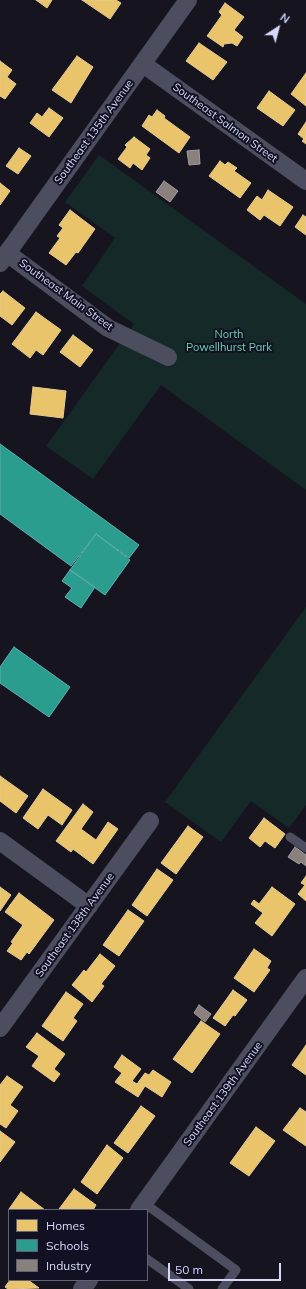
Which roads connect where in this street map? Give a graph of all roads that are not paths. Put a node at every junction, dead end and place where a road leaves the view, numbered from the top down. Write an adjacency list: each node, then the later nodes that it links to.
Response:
1 (188, 0): 2 (street, Southeast 135th Avenue)
2 (143, 64): 3 (street, Southeast Salmon Street); 4 (street, Southeast 135th Avenue)
3 (306, 182)
4 (4, 258): 5 (street, Southeast Main Street)
5 (168, 357)
6 (150, 821): 10 (street, Southeast 138th Avenue)
7 (290, 836): 9 (lane)
8 (0, 841): 10 (street)
9 (306, 848)
10 (88, 906): 12 (street, Southeast 138th Avenue)
11 (306, 978): 13 (street, Southeast 139th Avenue)
12 (0, 1028)
13 (142, 1207)
14 (148, 1211): 19 (lane)
15 (148, 1260): 18 (lane)
16 (88, 1281): 17 (street)
17 (82, 1289)
18 (189, 1289)
19 (222, 1289)

